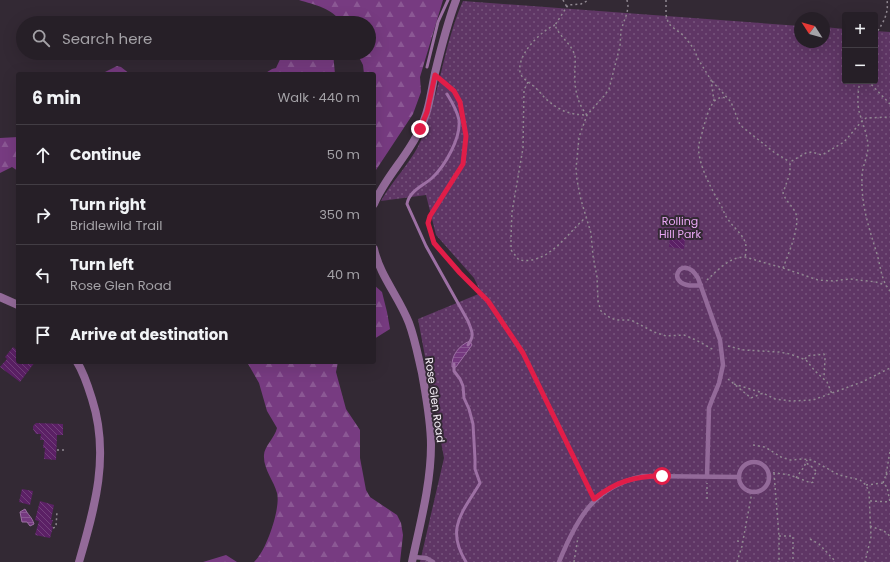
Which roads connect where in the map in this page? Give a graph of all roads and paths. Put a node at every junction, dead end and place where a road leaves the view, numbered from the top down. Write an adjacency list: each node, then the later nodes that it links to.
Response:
1 (456, 0): 12 (street)
2 (563, 0): 7 (path)
3 (589, 0): 7 (path)
4 (628, 0): 20 (path)
5 (666, 0): 13 (path)
6 (887, 0): 8 (path)
7 (567, 7): 10 (path)
8 (887, 13): 9 (path); 11 (path)
9 (890, 15)
10 (555, 25): 14 (path); 20 (path)
11 (878, 30)
12 (435, 75): 24 (street); 60 (path)
13 (711, 80): 17 (path); 18 (path)
14 (528, 82): 20 (path); 25 (path)
15 (859, 84): 22 (path)
16 (871, 84): 19 (path)
17 (726, 98): 18 (path); 23 (path)
18 (714, 101): 27 (path)
19 (890, 104)
20 (587, 115): 25 (path)
21 (890, 117): 22 (path)
22 (862, 121): 23 (path); 30 (path)
23 (790, 162): 28 (path)
24 (376, 200)
25 (586, 218): 35 (path)
26 (376, 256): 73 (street, Rose Glen Road)
27 (745, 257): 28 (path); 29 (path)
28 (783, 268): 30 (path)
29 (701, 285): 29 (lane); 34 (lane)
30 (885, 285): 31 (path)
31 (890, 291)
32 (0, 297): 33 (street)
33 (16, 304)
34 (720, 344): 35 (lane); 36 (path)
35 (722, 355): 39 (lane)
36 (804, 359): 40 (path); 40 (path)
37 (78, 364): 74 (street)
38 (890, 368): 43 (path)
39 (722, 374): 41 (path); 54 (lane)
40 (824, 377): 43 (path)
41 (733, 384): 42 (path); 42 (path)
42 (763, 393): 43 (path)
43 (832, 394)
44 (753, 445): 48 (path)
45 (56, 450): 46 (path)
46 (64, 450)
47 (890, 451): 53 (path)
48 (808, 460): 49 (path); 58 (path)
49 (806, 463): 56 (path); 56 (path)
50 (890, 471): 53 (path)
51 (768, 472): 52 (path); 55 (lane); 59 (lane)
52 (774, 473): 56 (path); 68 (path)
53 (886, 475): 57 (path)
54 (707, 477): 55 (lane); 60 (lane); 61 (path)
55 (739, 477): 59 (lane)
56 (796, 478)
57 (883, 483): 58 (path); 63 (path)
58 (866, 485): 62 (path)
59 (752, 492): 72 (path)
60 (594, 499): 65 (lane)
61 (707, 499)
62 (870, 501): 63 (path); 66 (path)
63 (890, 502)
64 (58, 511): 67 (path)
65 (576, 526): 76 (lane); 77 (path)
66 (870, 526): 69 (path); 82 (path)
67 (53, 528)
68 (779, 536): 79 (path); 80 (path)
69 (890, 536)
70 (810, 539): 81 (path)
71 (737, 541): 72 (path)
72 (743, 542): 78 (path)
73 (413, 559): 75 (lane)
74 (79, 562)
75 (433, 562)
76 (559, 562)
77 (574, 562)
78 (737, 562)
79 (779, 562)
80 (793, 562)
81 (836, 562)
82 (865, 562)

